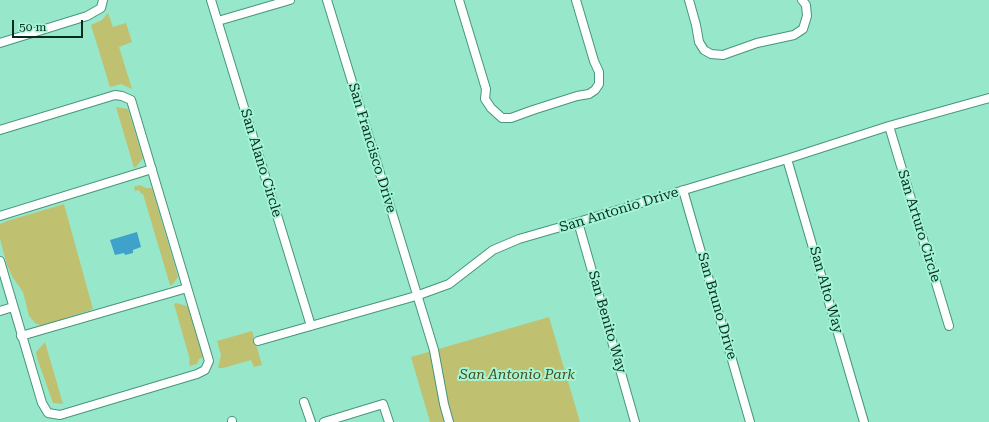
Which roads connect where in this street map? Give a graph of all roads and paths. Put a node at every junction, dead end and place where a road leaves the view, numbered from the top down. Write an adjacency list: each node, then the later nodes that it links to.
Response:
1 (103, 0): 10 (street)
2 (211, 0): 9 (street, San Alano Circle)
3 (290, 0): 9 (street)
4 (327, 0): 21 (street, San Francisco Drive)
5 (460, 0): 6 (street)
6 (576, 0)
7 (689, 0): 8 (street)
8 (802, 0)
9 (218, 21): 24 (street, San Alano Circle)
10 (0, 42)
11 (989, 98): 12 (street, San Antonio Drive)
12 (890, 126): 14 (street, San Antonio Drive); 25 (street, San Arturo Circle)
13 (0, 130): 15 (street)
14 (787, 159): 16 (street, San Antonio Drive); 35 (street, San Alto Way)
15 (152, 169): 17 (street); 20 (street)
16 (683, 190): 18 (street, San Antonio Drive); 34 (street, San Bruno Drive)
17 (0, 216)
18 (578, 222): 21 (street, San Antonio Drive); 33 (street, San Benito Way)
19 (0, 261): 22 (street)
20 (187, 288): 26 (street); 26 (street)
21 (416, 296): 24 (street, San Antonio Drive); 32 (street, San Francisco Drive)
22 (13, 307): 23 (street); 26 (street)
23 (0, 311)
24 (310, 326): 27 (street, San Antonio Drive)
25 (949, 326)
26 (21, 336)
27 (258, 341)
28 (304, 402): 29 (street)
29 (310, 422)
30 (324, 422): 31 (street)
31 (388, 422)
32 (449, 422)
33 (635, 422)
34 (750, 422)
35 (864, 422)

